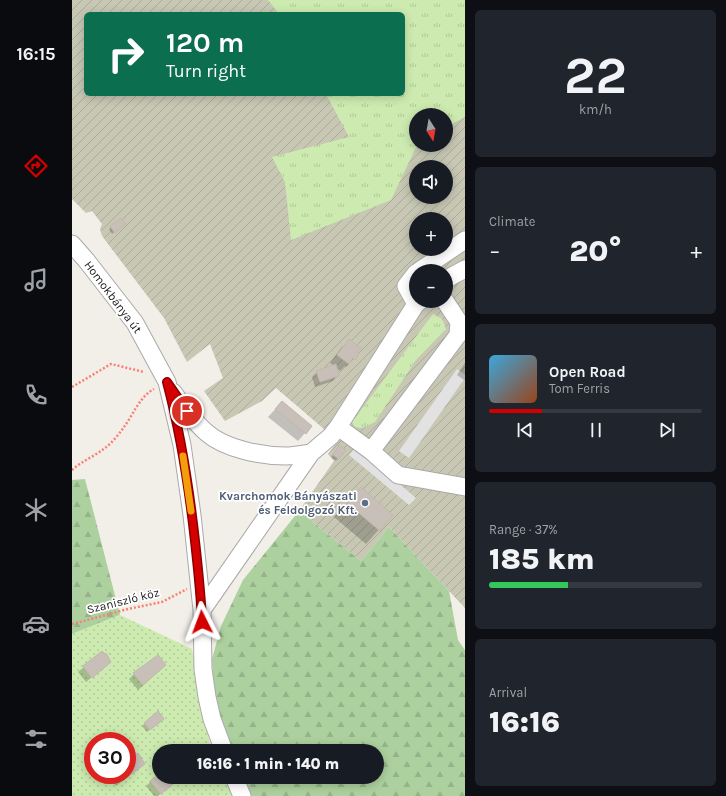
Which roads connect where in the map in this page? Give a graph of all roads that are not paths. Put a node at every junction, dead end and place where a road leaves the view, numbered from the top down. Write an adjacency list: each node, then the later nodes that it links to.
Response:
1 (465, 240): 3 (street)
2 (72, 244): 10 (street, Homokbánya út)
3 (430, 264)
4 (465, 269): 5 (street)
5 (453, 276)
6 (409, 282): 7 (street)
7 (409, 290)
8 (415, 308): 11 (street)
9 (450, 308): 12 (street)
10 (167, 382): 13 (street); 15 (street, Homokbánya út)
11 (338, 426): 12 (street); 13 (street)
12 (371, 451): 14 (street)
13 (311, 453): 15 (street)
14 (465, 487)
15 (202, 610): 16 (street, Homokbánya út)
16 (221, 744)
17 (237, 784): 18 (street)
18 (242, 796)

